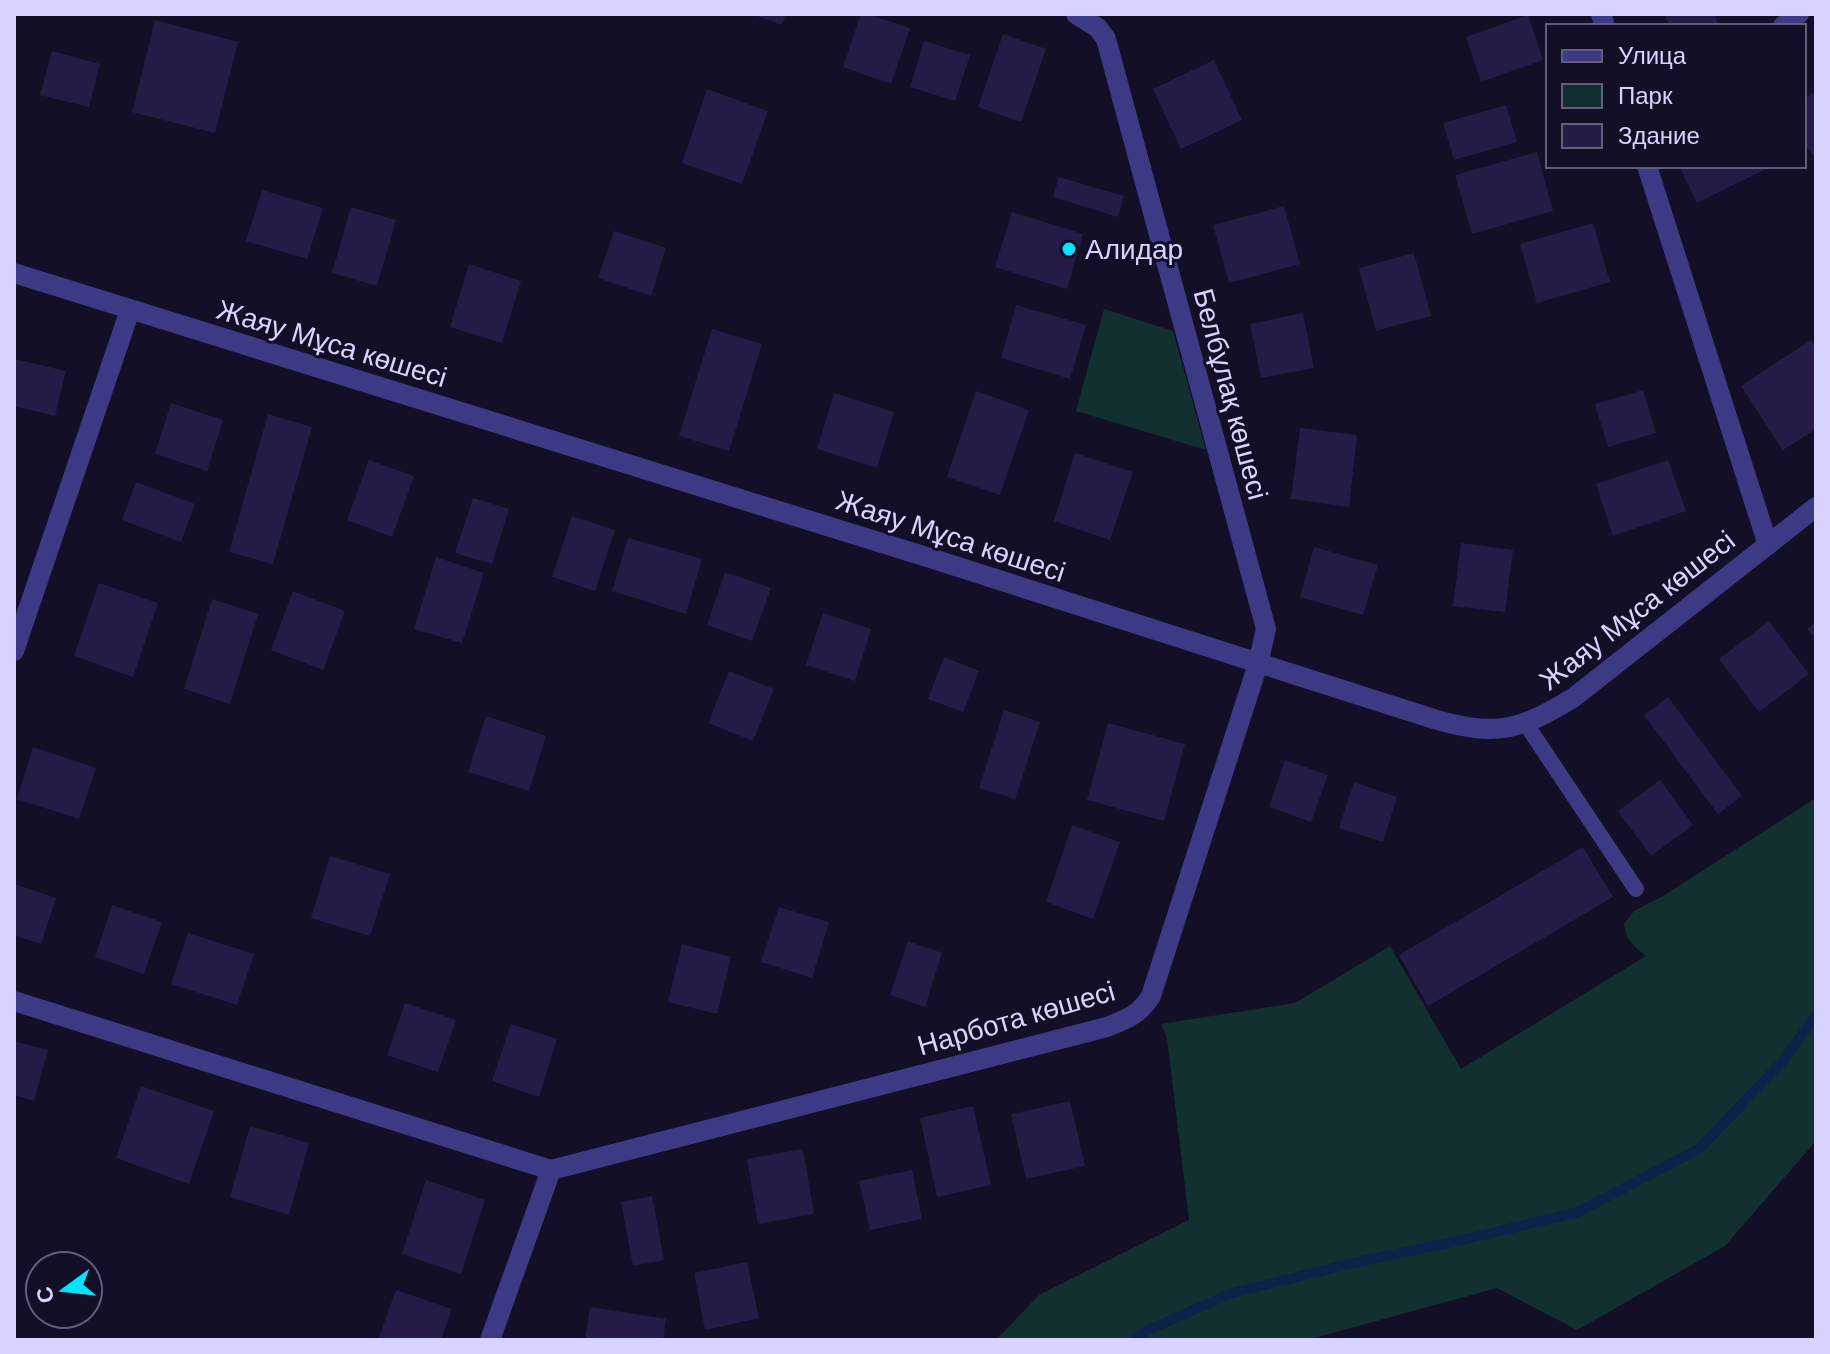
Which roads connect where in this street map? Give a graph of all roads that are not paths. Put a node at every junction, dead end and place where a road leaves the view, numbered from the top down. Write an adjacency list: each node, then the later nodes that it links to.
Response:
1 (1076, 14): 8 (street, Белбұлақ көшесі)
2 (1648, 168): 6 (street)
3 (14, 273): 4 (street, Жаяу Мұса көшесі)
4 (130, 310): 7 (street); 8 (street, Жаяу Мұса көшесі)
5 (1816, 507): 6 (street, Жаяу Мұса көшесі)
6 (1768, 545): 9 (street, Жаяу Мұса көшесі)
7 (14, 651)
8 (1258, 664): 9 (street, Жаяу Мұса көшесі); 12 (street, Нарбота көшесі)
9 (1526, 724): 10 (lane)
10 (1636, 889)
11 (14, 1001): 12 (street)
12 (551, 1170): 13 (street)
13 (490, 1340)

